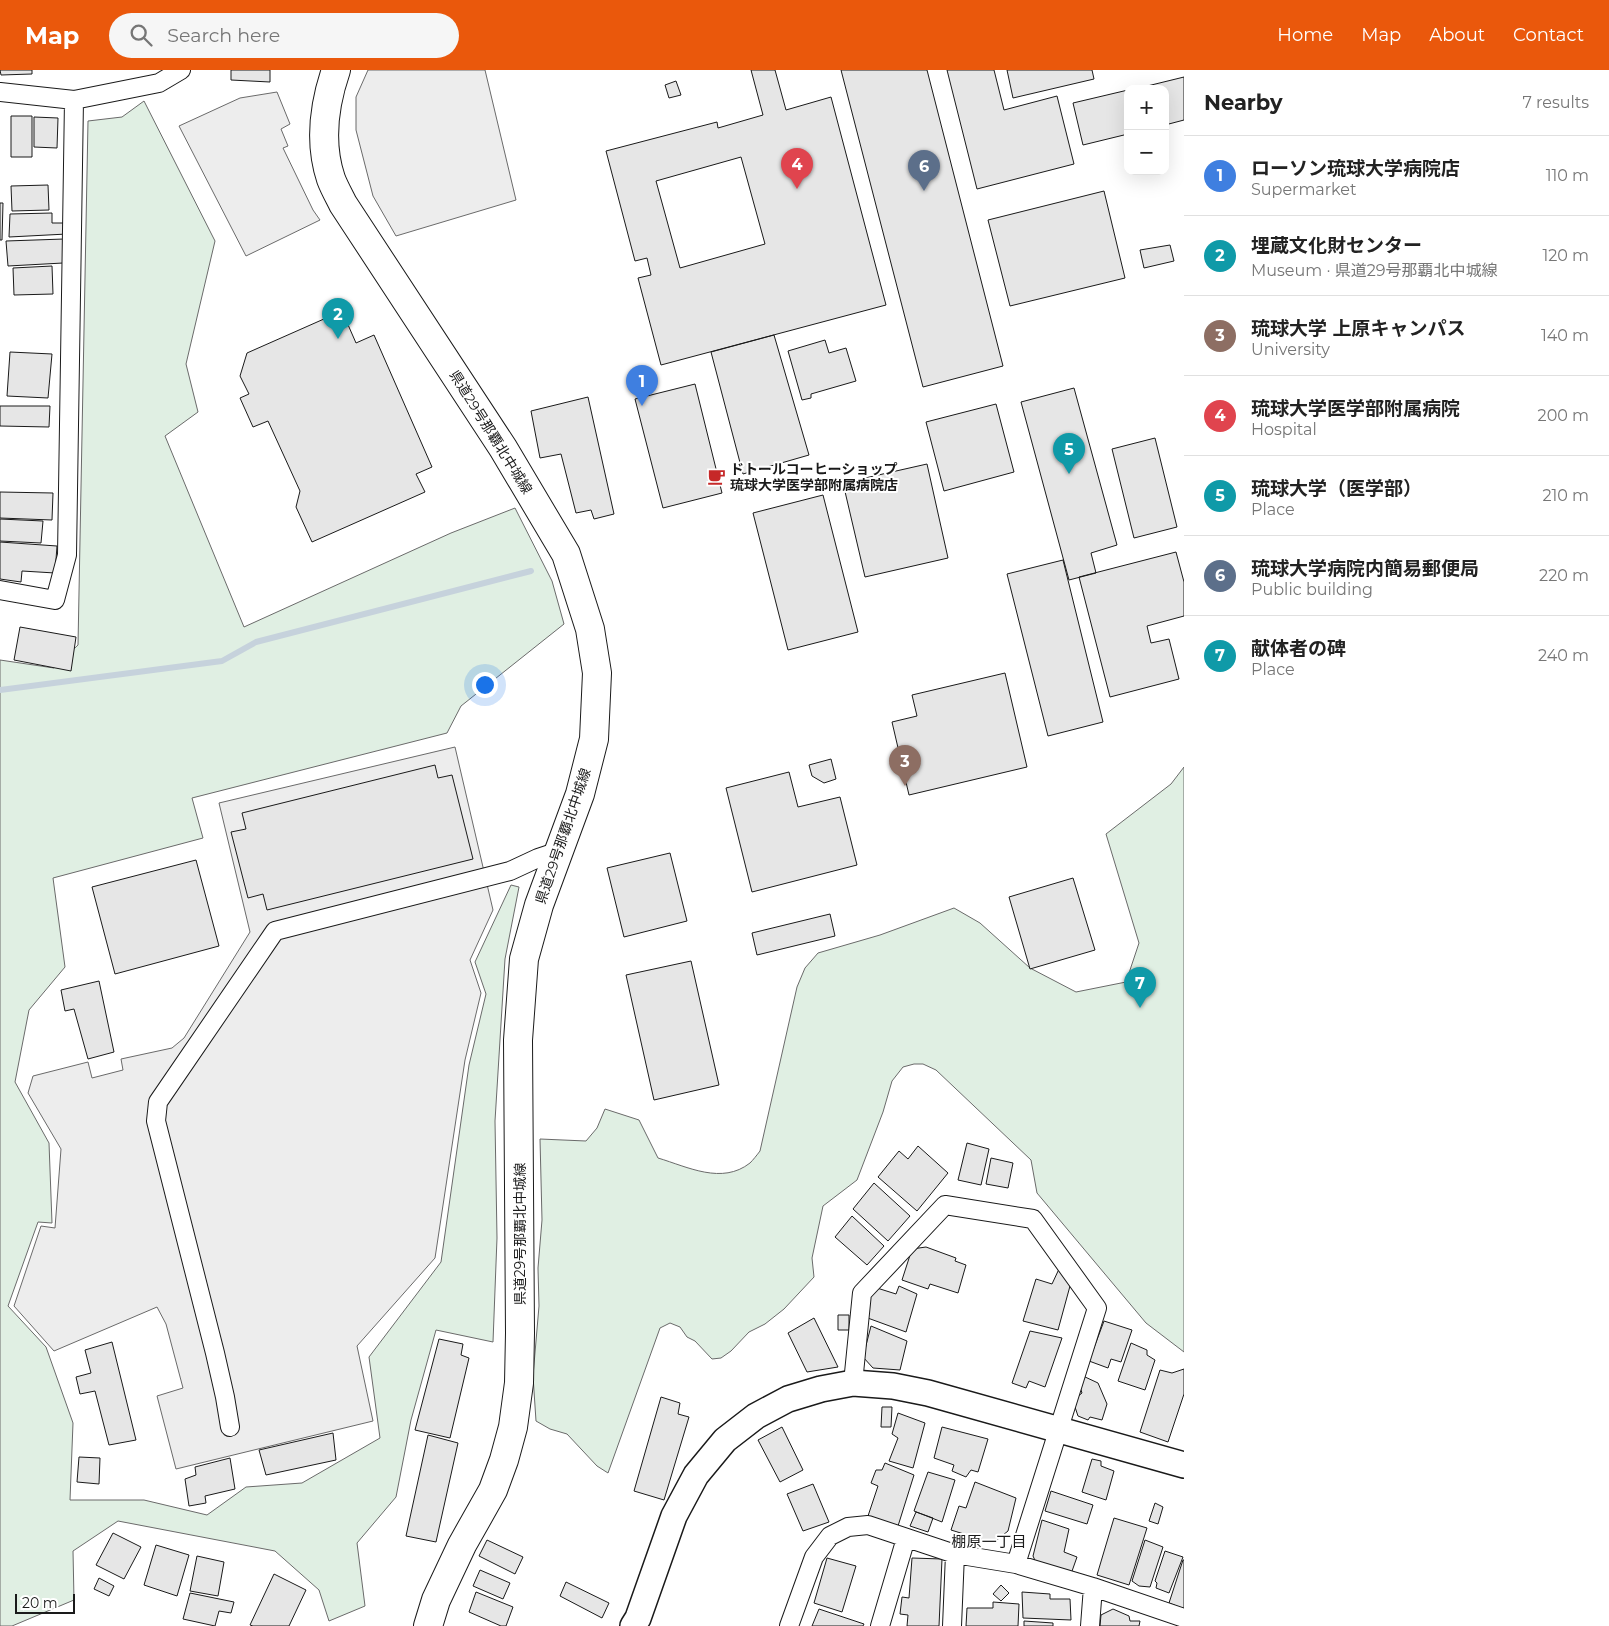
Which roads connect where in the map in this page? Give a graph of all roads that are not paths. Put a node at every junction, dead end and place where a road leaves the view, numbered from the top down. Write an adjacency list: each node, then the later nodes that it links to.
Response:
1 (181, 70): 4 (street)
2 (336, 70): 6 (main road, 県道29号那覇北中城線)
3 (0, 92): 4 (street)
4 (74, 100): 5 (street)
5 (0, 590)
6 (559, 851): 8 (street); 16 (main road, 県道29号那覇北中城線)
7 (853, 1383): 9 (street); 9 (street); 17 (street)
8 (230, 1427)
9 (1058, 1430): 10 (street); 13 (street)
10 (1184, 1466)
11 (906, 1538): 12 (street); 18 (street); 19 (street)
12 (955, 1554): 13 (street); 20 (street)
13 (1016, 1564): 14 (street)
14 (1093, 1587): 15 (street); 21 (street)
15 (1184, 1618)
16 (428, 1626)
17 (633, 1626)
18 (789, 1626)
19 (880, 1626)
20 (952, 1626)
21 (1090, 1626)

